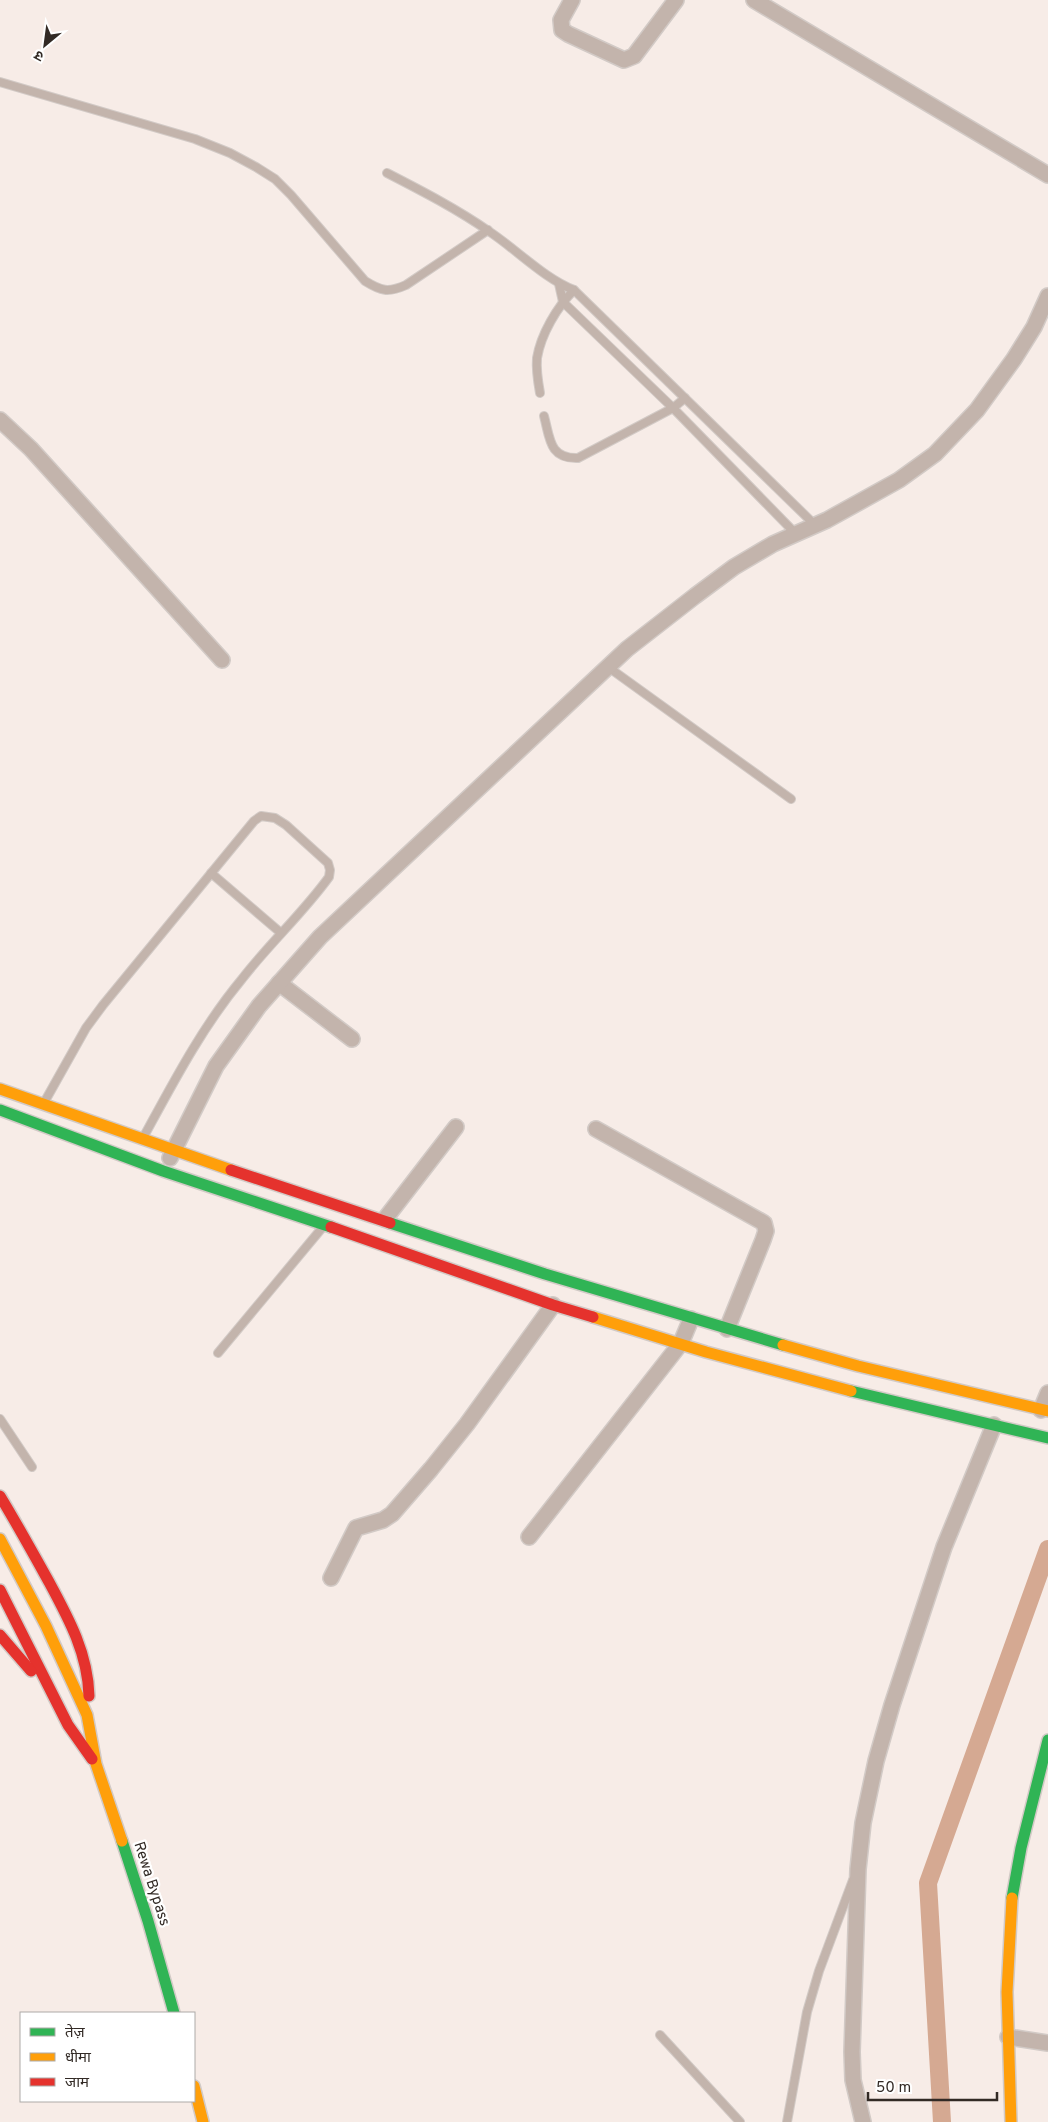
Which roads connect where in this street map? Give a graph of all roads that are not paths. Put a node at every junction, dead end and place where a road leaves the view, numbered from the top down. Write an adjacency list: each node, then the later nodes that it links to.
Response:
1 (572, 0): 2 (street)
2 (676, 0)
3 (754, 0): 6 (street)
4 (0, 82): 7 (lane)
5 (387, 173): 7 (lane)
6 (1048, 175)
7 (488, 230): 8 (lane)
8 (558, 284): 9 (lane); 11 (lane)
9 (574, 290): 11 (lane); 13 (lane)
10 (1048, 296): 17 (street)
11 (562, 302): 12 (lane); 14 (lane)
12 (540, 393)
13 (685, 398): 14 (lane); 17 (lane)
14 (673, 408): 15 (lane); 18 (lane)
15 (544, 416)
16 (0, 420): 19 (street)
17 (815, 525): 18 (street)
18 (795, 533): 20 (street)
19 (222, 660)
20 (608, 667): 21 (lane); 24 (street)
21 (791, 799)
22 (211, 873): 23 (lane); 23 (lane); 27 (lane)
23 (281, 933): 31 (lane)
24 (279, 983): 25 (street); 32 (street)
25 (352, 1039)
26 (0, 1089): 27 (main road)
27 (42, 1105): 31 (main road)
28 (0, 1110): 33 (main road)
29 (456, 1128): 34 (street)
30 (596, 1129): 38 (street)
31 (142, 1140): 32 (main road)
32 (174, 1151): 33 (street); 34 (main road)
33 (164, 1171): 35 (main road)
34 (385, 1219): 37 (main road)
35 (325, 1224): 36 (main road); 40 (lane)
36 (553, 1305): 39 (main road); 50 (street)
37 (691, 1319): 38 (main road); 39 (street)
38 (726, 1329): 42 (main road)
39 (681, 1343): 44 (main road); 48 (street)
40 (218, 1353)
41 (1048, 1393): 42 (street)
42 (1045, 1411)
43 (0, 1420): 46 (lane)
44 (994, 1425): 45 (main road); 57 (street)
45 (1044, 1437)
46 (32, 1468)
47 (0, 1496): 54 (main road)
48 (529, 1537)
49 (0, 1539): 54 (main road, Rewa Bypass)
50 (331, 1578)
51 (0, 1590): 53 (main road, Rewa Bypass)
52 (0, 1634): 53 (main road)
53 (55, 1698): 56 (main road, Rewa Bypass)
54 (88, 1718): 56 (main road, Rewa Bypass)
55 (1048, 1740): 60 (main road)
56 (96, 1765): 58 (main road, Rewa Bypass)
57 (858, 1869): 65 (lane); 66 (street)
58 (174, 2012)
59 (660, 2036): 64 (lane)
60 (1008, 2037): 61 (street); 67 (main road)
61 (1048, 2043)
62 (195, 2090): 63 (main road)
63 (203, 2122)
64 (740, 2122)
65 (787, 2122)
66 (863, 2122)
67 (1010, 2122)

